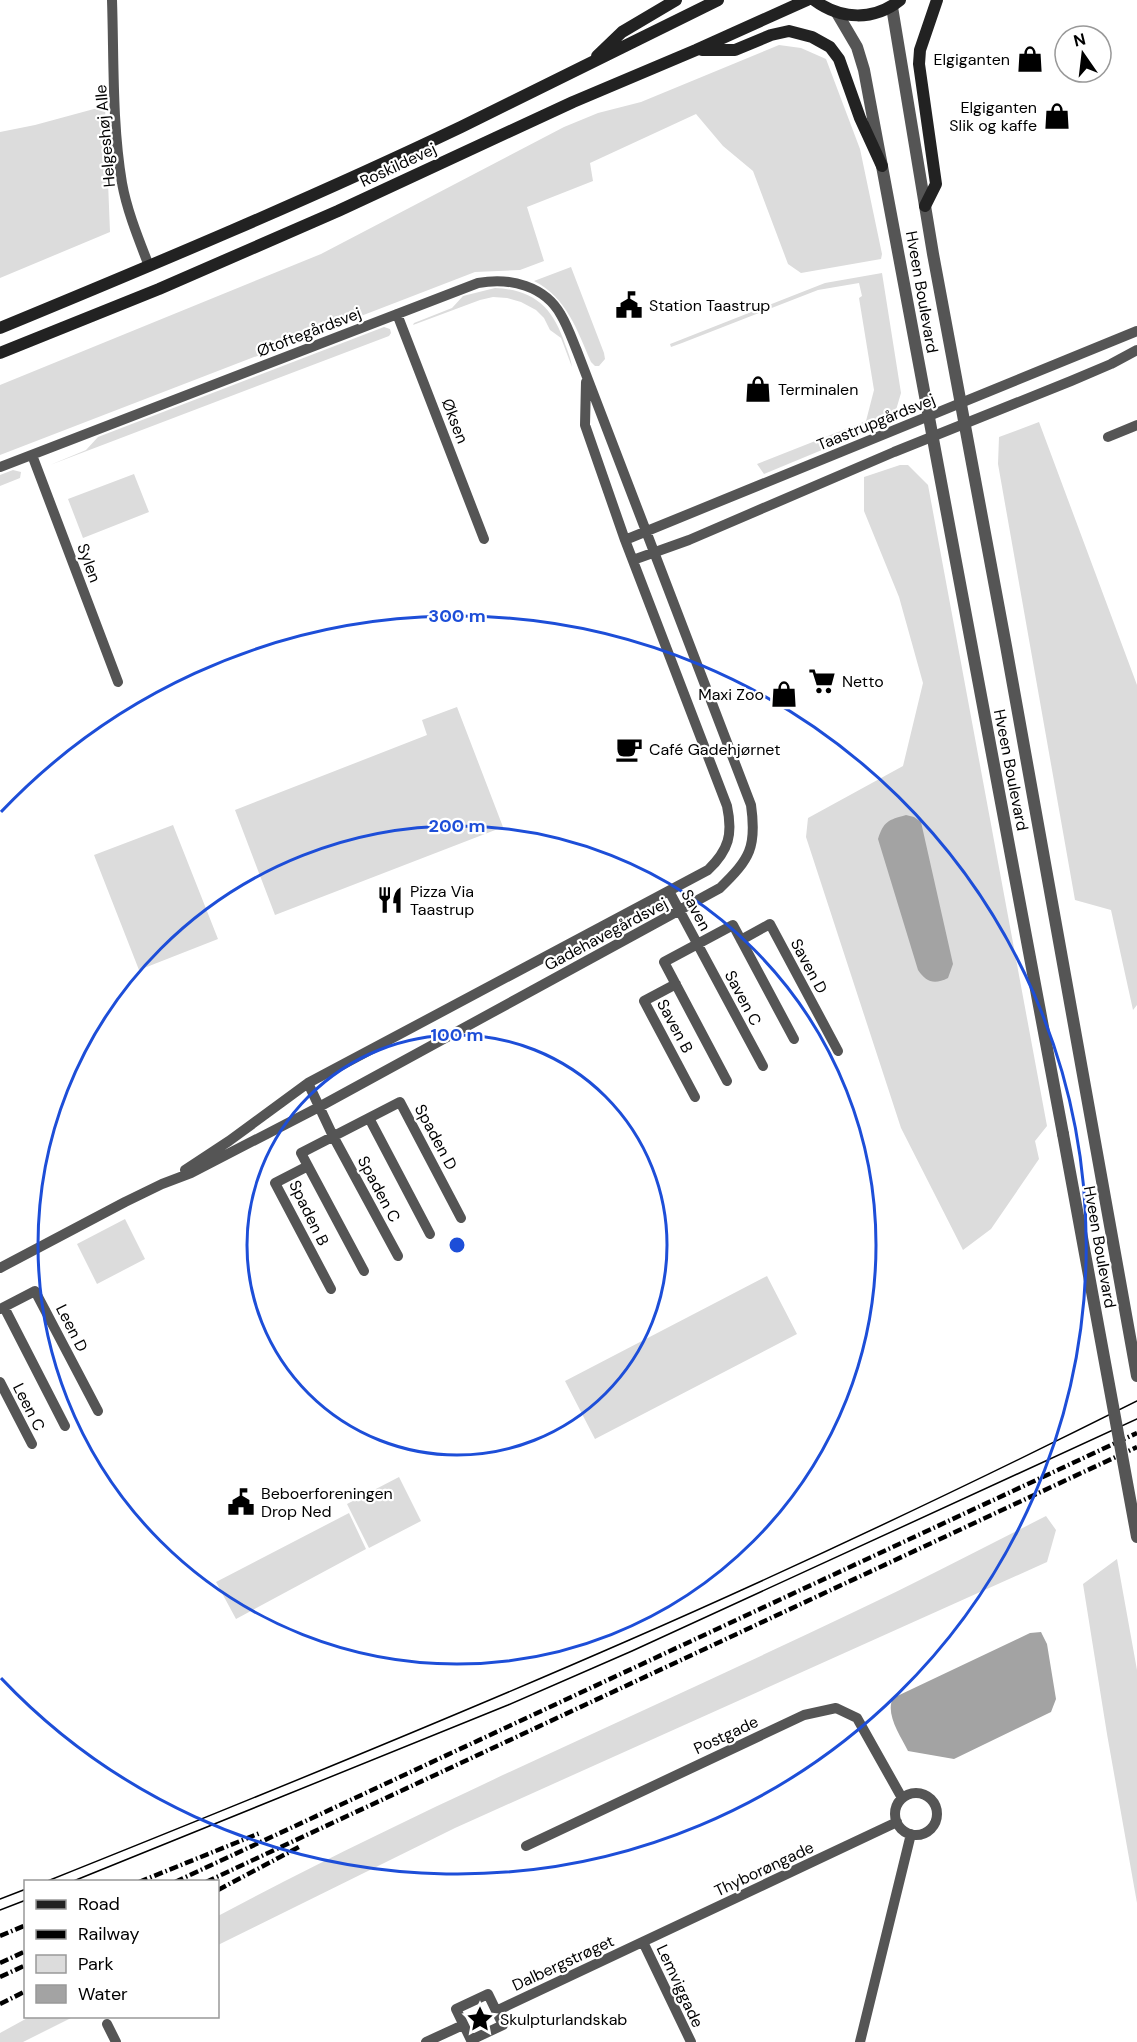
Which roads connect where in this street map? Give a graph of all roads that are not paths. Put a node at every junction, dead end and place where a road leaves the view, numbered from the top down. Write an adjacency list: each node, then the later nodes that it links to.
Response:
1 (112, 0): 13 (street, Helgeshøj Alle)
2 (676, 0): 10 (main road)
3 (718, 0): 10 (main road, Roskildevej)
4 (807, 0): 9 (main road, Roskildevej)
5 (814, 0): 8 (main road)
6 (938, 0): 12 (main road)
7 (896, 3): 8 (main road); 12 (street, Hveen Boulevard)
8 (837, 13): 11 (street, Hveen Boulevard)
9 (696, 50): 11 (main road); 18 (main road, Roskildevej)
10 (589, 64): 13 (main road, Roskildevej)
11 (882, 166): 21 (street, Hveen Boulevard)
12 (925, 206): 20 (street, Hveen Boulevard)
13 (149, 266): 15 (main road, Roskildevej)
14 (397, 314): 19 (street, Øtoftegårdsvej); 26 (street, Øtoftegårdsvej); 29 (street, Øksen)
15 (0, 328)
16 (1137, 331): 20 (street, Taastrupgårdsvej)
17 (1137, 350): 22 (street)
18 (0, 353)
19 (586, 376): 28 (street, Øtoftegårdsvej); 30 (street, Øtoftegårdsvej)
20 (962, 403): 21 (street, Taastrupgårdsvej); 22 (street, Hveen Boulevard)
21 (928, 417): 24 (street, Hveen Boulevard); 28 (street, Taastrupgårdsvej)
22 (965, 424): 24 (street); 57 (street, Hveen Boulevard)
23 (1137, 425): 25 (street)
24 (933, 437): 31 (street); 62 (street, Hveen Boulevard, bridge)
25 (1108, 437)
26 (32, 455): 27 (street, Øtoftegårdsvej); 33 (street, Sylen)
27 (0, 467)
28 (646, 533): 30 (street, Taastrupgårdsvej); 31 (street, Gadehavegårdsvej)
29 (484, 539)
30 (625, 540): 32 (street, Gadehavegårdsvej)
31 (654, 553): 32 (street); 35 (street, Gadehavegårdsvej)
32 (633, 560): 34 (street, Gadehavegårdsvej)
33 (118, 682)
34 (669, 891): 35 (street, Saven); 43 (street, Gadehavegårdsvej)
35 (680, 911): 37 (street, Saven); 45 (street, Gadehavegårdsvej)
36 (741, 940): 37 (street); 39 (street); 40 (street, Saven D)
37 (697, 944): 38 (street, Saven B); 41 (street, Saven C)
38 (676, 984): 42 (street, Saven B); 44 (street, Saven B)
39 (794, 1040)
40 (838, 1051)
41 (763, 1066)
42 (727, 1081)
43 (308, 1083): 45 (street, Spaden C); 49 (street, Gadehavegårdsvej)
44 (695, 1097)
45 (319, 1107): 47 (street, Spaden C); 49 (street, Gadehavegårdsvej)
46 (369, 1118): 47 (street, Spaden D); 50 (street, Spaden D); 51 (street)
47 (333, 1136): 48 (street, Spaden B); 52 (street, Spaden C)
48 (308, 1166): 54 (street, Spaden B); 55 (street, Spaden B)
49 (162, 1184): 53 (street, Gadehavegårdsvej)
50 (461, 1218)
51 (430, 1234)
52 (398, 1256)
53 (0, 1268)
54 (364, 1271)
55 (331, 1289)
56 (2, 1308): 59 (street, Leen D); 60 (street, Leen D)
57 (1137, 1376)
58 (0, 1382): 61 (street, Leen C)
59 (98, 1411)
60 (65, 1426)
61 (32, 1444)
62 (1137, 1538)
63 (902, 1798): 64 (street); 65 (street); 66 (street, Postgade)
64 (897, 1822): 65 (street); 67 (street, Thyborøngade)
65 (911, 1834): 75 (street)
66 (526, 1846)
67 (643, 1942): 68 (street, Dalbergstrøget); 74 (street, Lemviggade)
68 (496, 2011): 70 (street); 71 (street)
69 (107, 2024): 72 (street)
70 (463, 2025): 71 (street); 73 (street)
71 (490, 2037)
72 (116, 2042)
73 (426, 2042)
74 (691, 2042)
75 (860, 2042)

